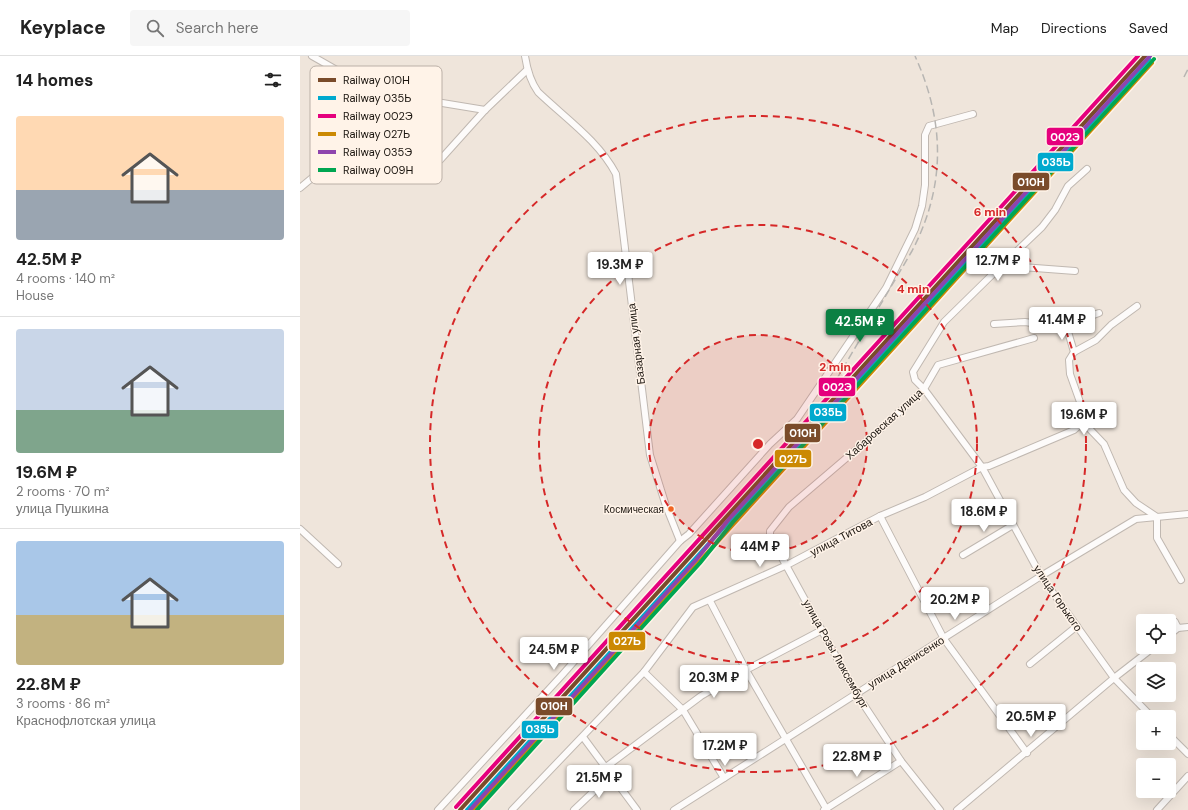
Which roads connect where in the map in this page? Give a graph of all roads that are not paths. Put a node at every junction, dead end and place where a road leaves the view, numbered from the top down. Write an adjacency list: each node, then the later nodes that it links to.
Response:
1 (312, 56): 3 (street)
2 (525, 56): 4 (street, Базарная улица)
3 (330, 66)
4 (527, 70): 6 (street); 29 (street, Базарная улица)
5 (442, 103): 6 (street)
6 (485, 110): 8 (street)
7 (973, 114): 29 (street)
8 (442, 158)
9 (1087, 169): 12 (street)
10 (310, 180): 11 (street)
11 (300, 188)
12 (998, 269): 13 (street); 20 (street, улица Горького)
13 (1075, 271)
14 (1137, 306): 19 (street)
15 (1099, 313): 17 (street)
16 (994, 324): 17 (street)
17 (1066, 325): 19 (street)
18 (1034, 338): 20 (street, Хабаровская улица)
19 (1074, 352): 21 (street)
20 (924, 389): 22 (street, улица Горького); 28 (street, Хабаровская улица)
21 (1083, 422): 22 (street, улица Титова); 25 (street)
22 (982, 468): 24 (street, улица Титова); 26 (street, улица Горького)
23 (1188, 514): 25 (street, улица Денисенко)
24 (880, 516): 32 (street, улица Титова); 41 (street)
25 (1157, 517): 33 (street, улица Денисенко); 34 (street)
26 (1013, 525): 30 (street); 33 (street, улица Горького)
27 (300, 529): 31 (street)
28 (770, 531): 32 (street, улица Розы Люксембург)
29 (680, 541): 61 (street)
30 (963, 555)
31 (338, 564)
32 (787, 565): 35 (street, улица Титова); 40 (street, улица Розы Люксембург)
33 (1041, 576): 37 (street, улица Горького); 41 (street, улица Денисенко)
34 (1181, 580)
35 (710, 601): 44 (street); 45 (street, улица Титова)
36 (1176, 624): 39 (street)
37 (1077, 626): 43 (street); 46 (street, улица Горького)
38 (1188, 627): 39 (street)
39 (1178, 628)
40 (822, 630): 44 (street); 47 (street, улица Розы Люксембург)
41 (944, 639): 47 (street, улица Денисенко); 53 (street)
42 (1145, 654): 46 (street)
43 (1030, 664)
44 (746, 670): 48 (street); 51 (street)
45 (644, 672): 48 (street); 50 (street, улица Титова)
46 (1114, 678): 49 (street, улица Горького); 53 (street)
47 (856, 693): 51 (street, улица Денисенко); 55 (street, улица Розы Люксембург)
48 (683, 710): 56 (street); 59 (street)
49 (1145, 710)
50 (583, 737): 56 (street); 62 (street, улица Титова)
51 (786, 740): 59 (street, улица Денисенко); 60 (street)
52 (1176, 742): 54 (street)
53 (1027, 753): 67 (street)
54 (1188, 754)
55 (901, 761): 60 (street); 66 (street, улица Розы Люксембург)
56 (606, 767): 57 (street)
57 (611, 775): 63 (street); 64 (street)
58 (1188, 776): 68 (street)
59 (724, 778): 65 (street, улица Денисенко)
60 (826, 809)
61 (438, 810)
62 (512, 810)
63 (574, 810)
64 (637, 810)
65 (674, 810)
66 (940, 810)
67 (957, 810)
68 (1157, 810)

